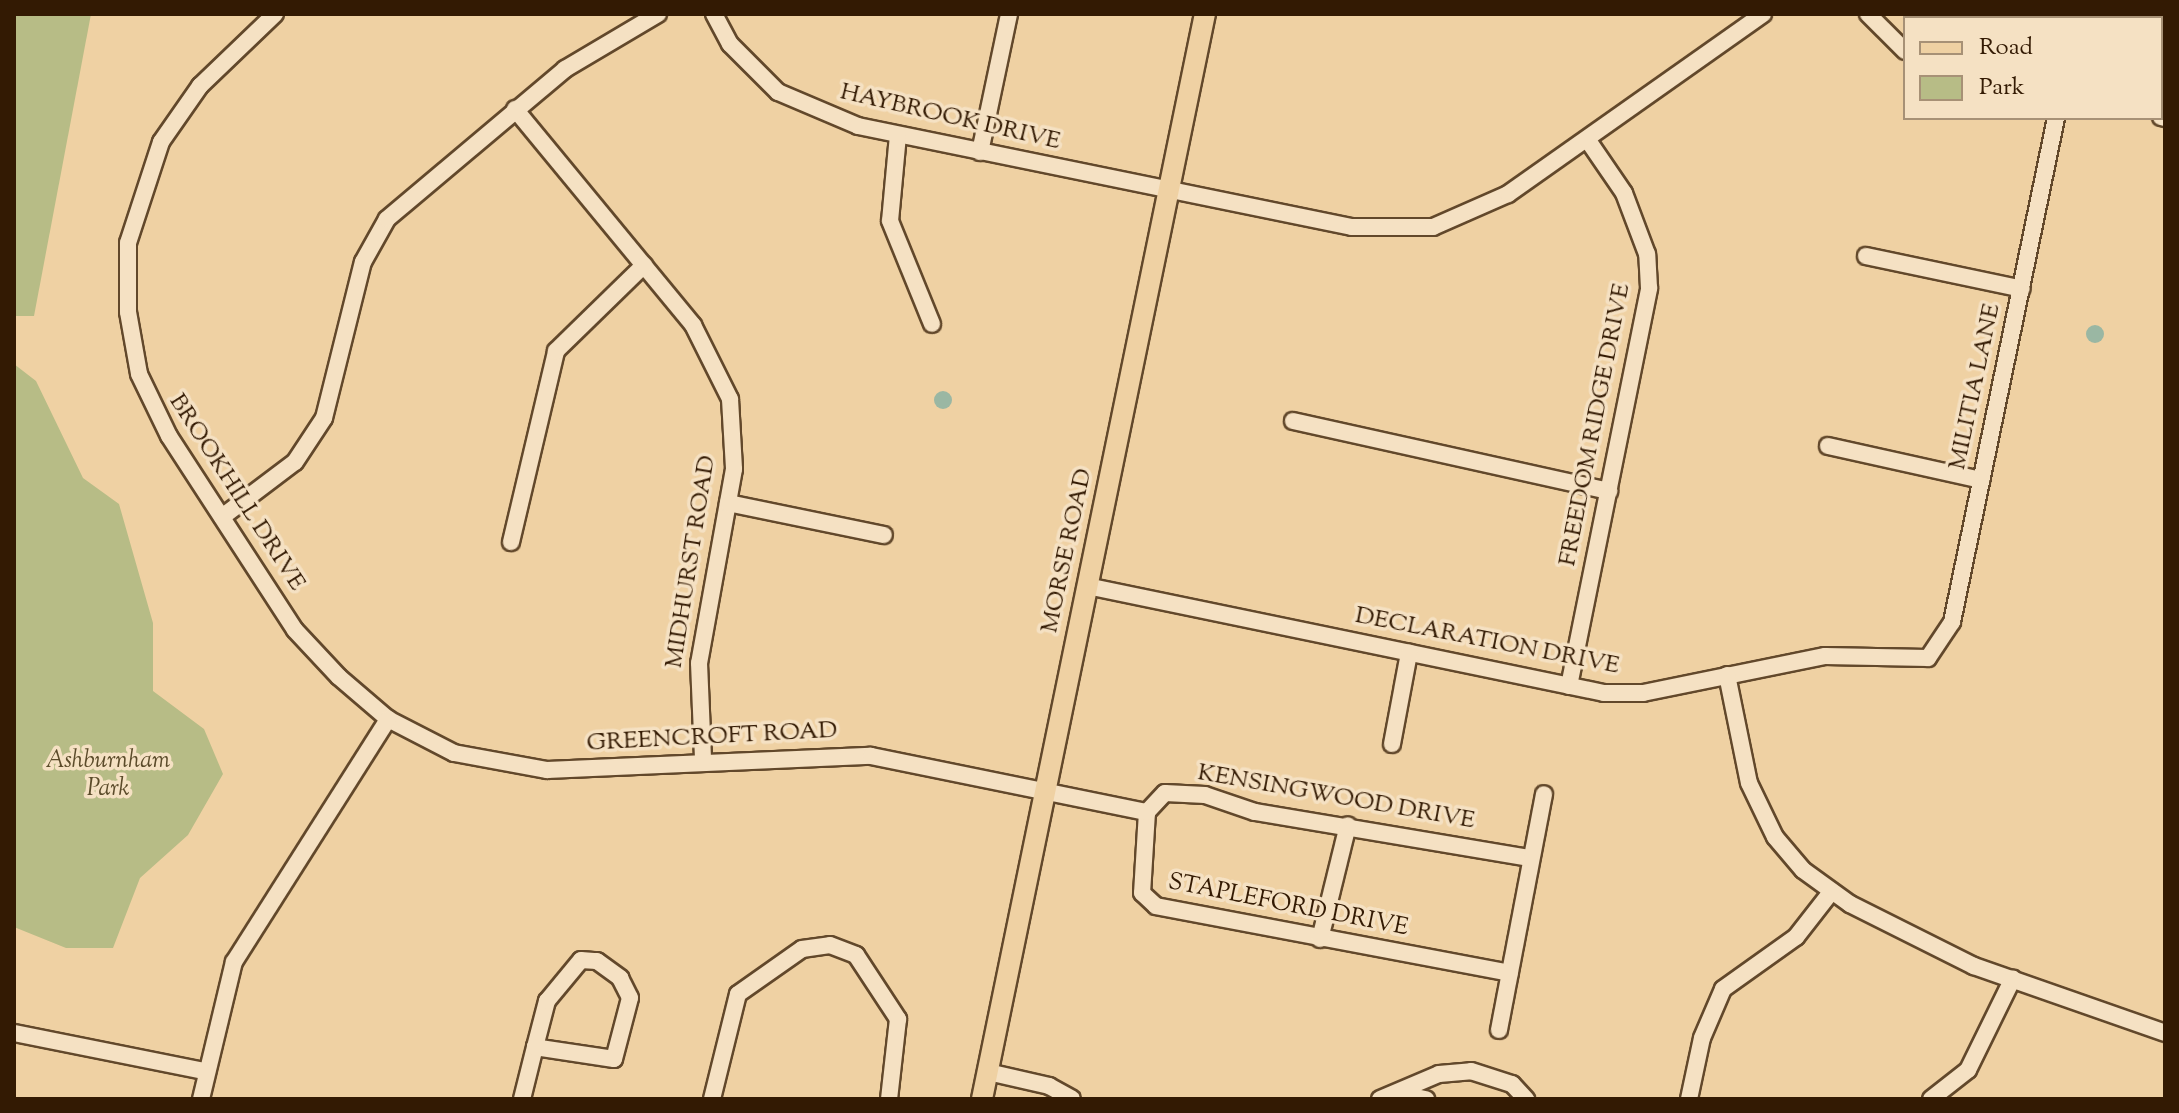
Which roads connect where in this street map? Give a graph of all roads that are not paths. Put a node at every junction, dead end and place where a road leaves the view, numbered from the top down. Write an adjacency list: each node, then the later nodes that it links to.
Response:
1 (275, 14): 24 (street, BROOKHILL DRIVE)
2 (658, 14): 9 (street)
3 (714, 14): 11 (street, HAYBROOK DRIVE)
4 (1009, 14): 13 (street)
5 (1205, 14): 14 (main road, MORSE ROAD)
6 (1763, 14): 12 (street, HAYBROOK DRIVE)
7 (1868, 14): 8 (street)
8 (1903, 49)
9 (515, 109): 16 (street, MIDHURST ROAD); 24 (street)
10 (2056, 120): 17 (street, MILITIA LANE)
11 (898, 135): 13 (street, HAYBROOK DRIVE); 18 (street)
12 (1587, 139): 14 (street, HAYBROOK DRIVE); 22 (street, FREEDOM RIDGE DRIVE)
13 (980, 152): 14 (street, HAYBROOK DRIVE)
14 (1169, 190): 27 (main road, MORSE ROAD)
15 (1866, 256): 17 (street)
16 (644, 265): 23 (street, MIDHURST ROAD); 26 (street)
17 (2022, 289): 21 (street, MILITIA LANE)
18 (932, 324)
19 (1293, 421): 22 (street)
20 (1828, 446): 21 (street)
21 (1981, 480): 29 (street, MILITIA LANE)
22 (1609, 491): 31 (street, FREEDOM RIDGE DRIVE)
23 (728, 503): 25 (street); 34 (street, MIDHURST ROAD)
24 (222, 517): 32 (street, BROOKHILL DRIVE)
25 (884, 535)
26 (511, 542)
27 (1087, 586): 28 (street, DECLARATION DRIVE); 35 (main road, MORSE ROAD)
28 (1409, 653): 31 (street, DECLARATION DRIVE); 33 (street)
29 (1928, 658): 30 (street, DECLARATION DRIVE)
30 (1727, 675): 31 (street, DECLARATION DRIVE); 40 (street)
31 (1569, 686)
32 (388, 719): 34 (street, GREENCROFT ROAD); 48 (street)
33 (1392, 744)
34 (703, 760): 35 (street, GREENCROFT ROAD)
35 (1045, 791): 37 (street); 49 (main road, MORSE ROAD)
36 (1544, 794): 39 (street)
37 (1147, 812): 38 (street, KENSINGWOOD DRIVE); 41 (street, STAPLEFORD DRIVE)
38 (1348, 825): 39 (street, KENSINGWOOD DRIVE); 41 (street)
39 (1531, 858): 42 (street)
40 (1832, 891): 43 (street); 59 (street)
41 (1320, 939): 42 (street, STAPLEFORD DRIVE)
42 (1510, 973): 44 (street)
43 (2013, 978): 46 (street); 60 (street)
44 (1499, 1030)
45 (14, 1033): 48 (street)
46 (2165, 1033)
47 (535, 1047): 47 (street); 52 (street)
48 (204, 1071): 51 (street)
49 (988, 1072): 55 (main road, MORSE ROAD); 56 (street)
50 (1388, 1096): 57 (street); 58 (street)
51 (201, 1099)
52 (522, 1099)
53 (712, 1099): 54 (street)
54 (889, 1099)
55 (982, 1099)
56 (1072, 1099)
57 (1426, 1099)
58 (1526, 1099)
59 (1689, 1099)
60 (1931, 1099)

